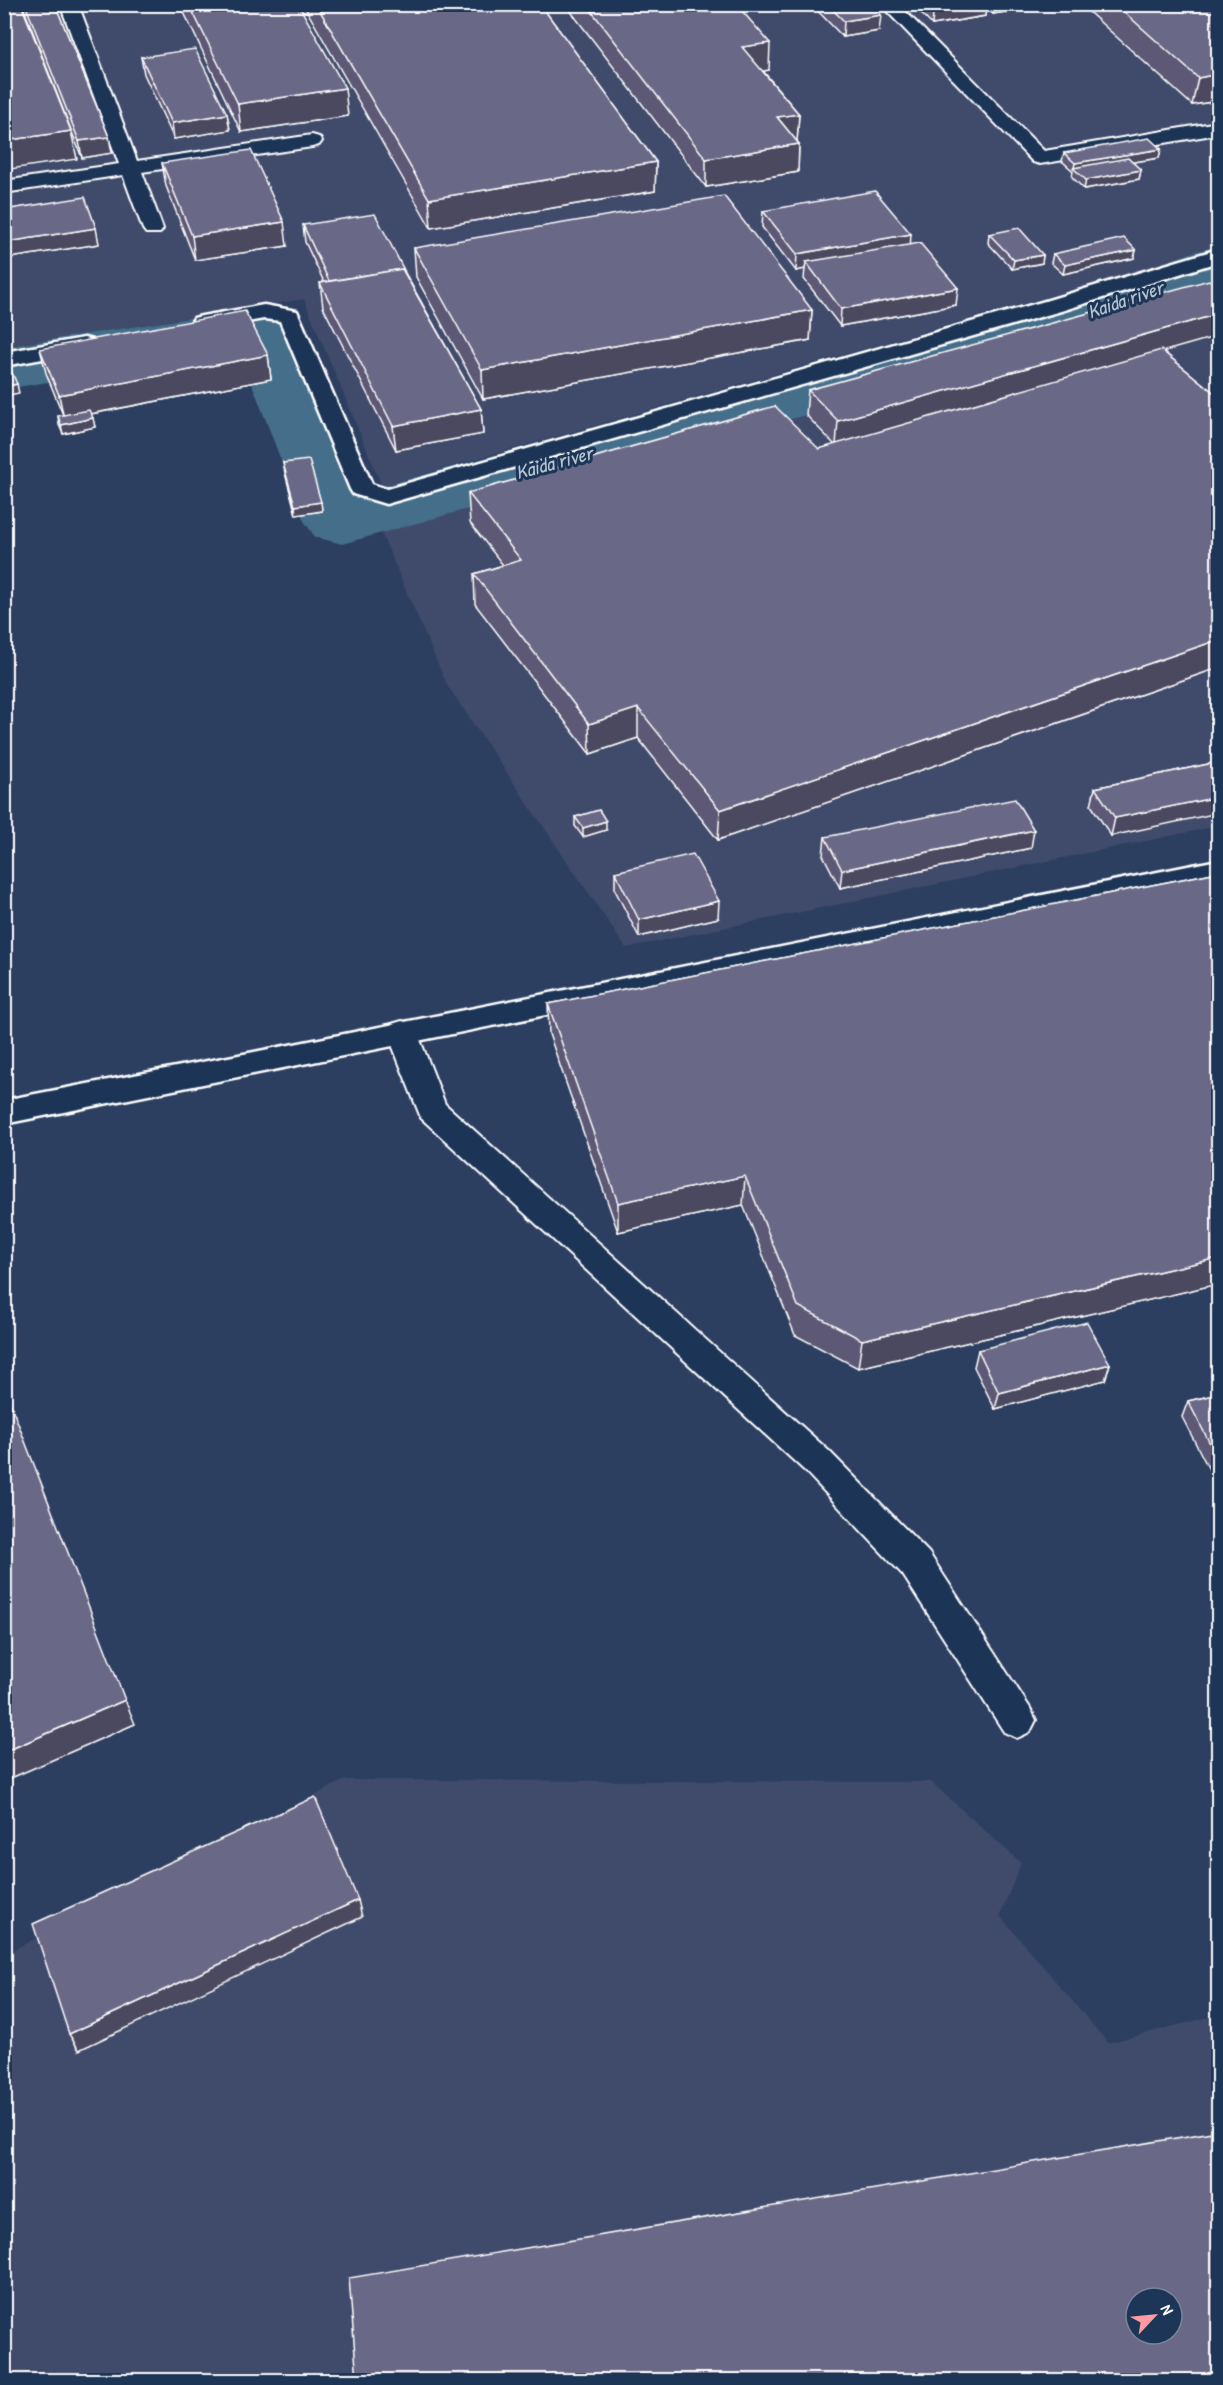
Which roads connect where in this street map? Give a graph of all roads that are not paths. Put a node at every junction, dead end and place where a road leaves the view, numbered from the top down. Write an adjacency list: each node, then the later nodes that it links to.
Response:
1 (69, 4): 5 (lane)
2 (888, 4): 3 (lane)
3 (1218, 128)
4 (312, 141): 5 (lane)
5 (130, 167): 6 (lane); 7 (lane)
6 (4, 187)
7 (153, 229)
8 (1218, 255): 9 (street)
9 (182, 327)
10 (100, 342): 11 (street)
11 (4, 359)
12 (1218, 870): 13 (street)
13 (402, 1032): 14 (street); 15 (lane)
14 (4, 1112)
15 (1017, 1720)

